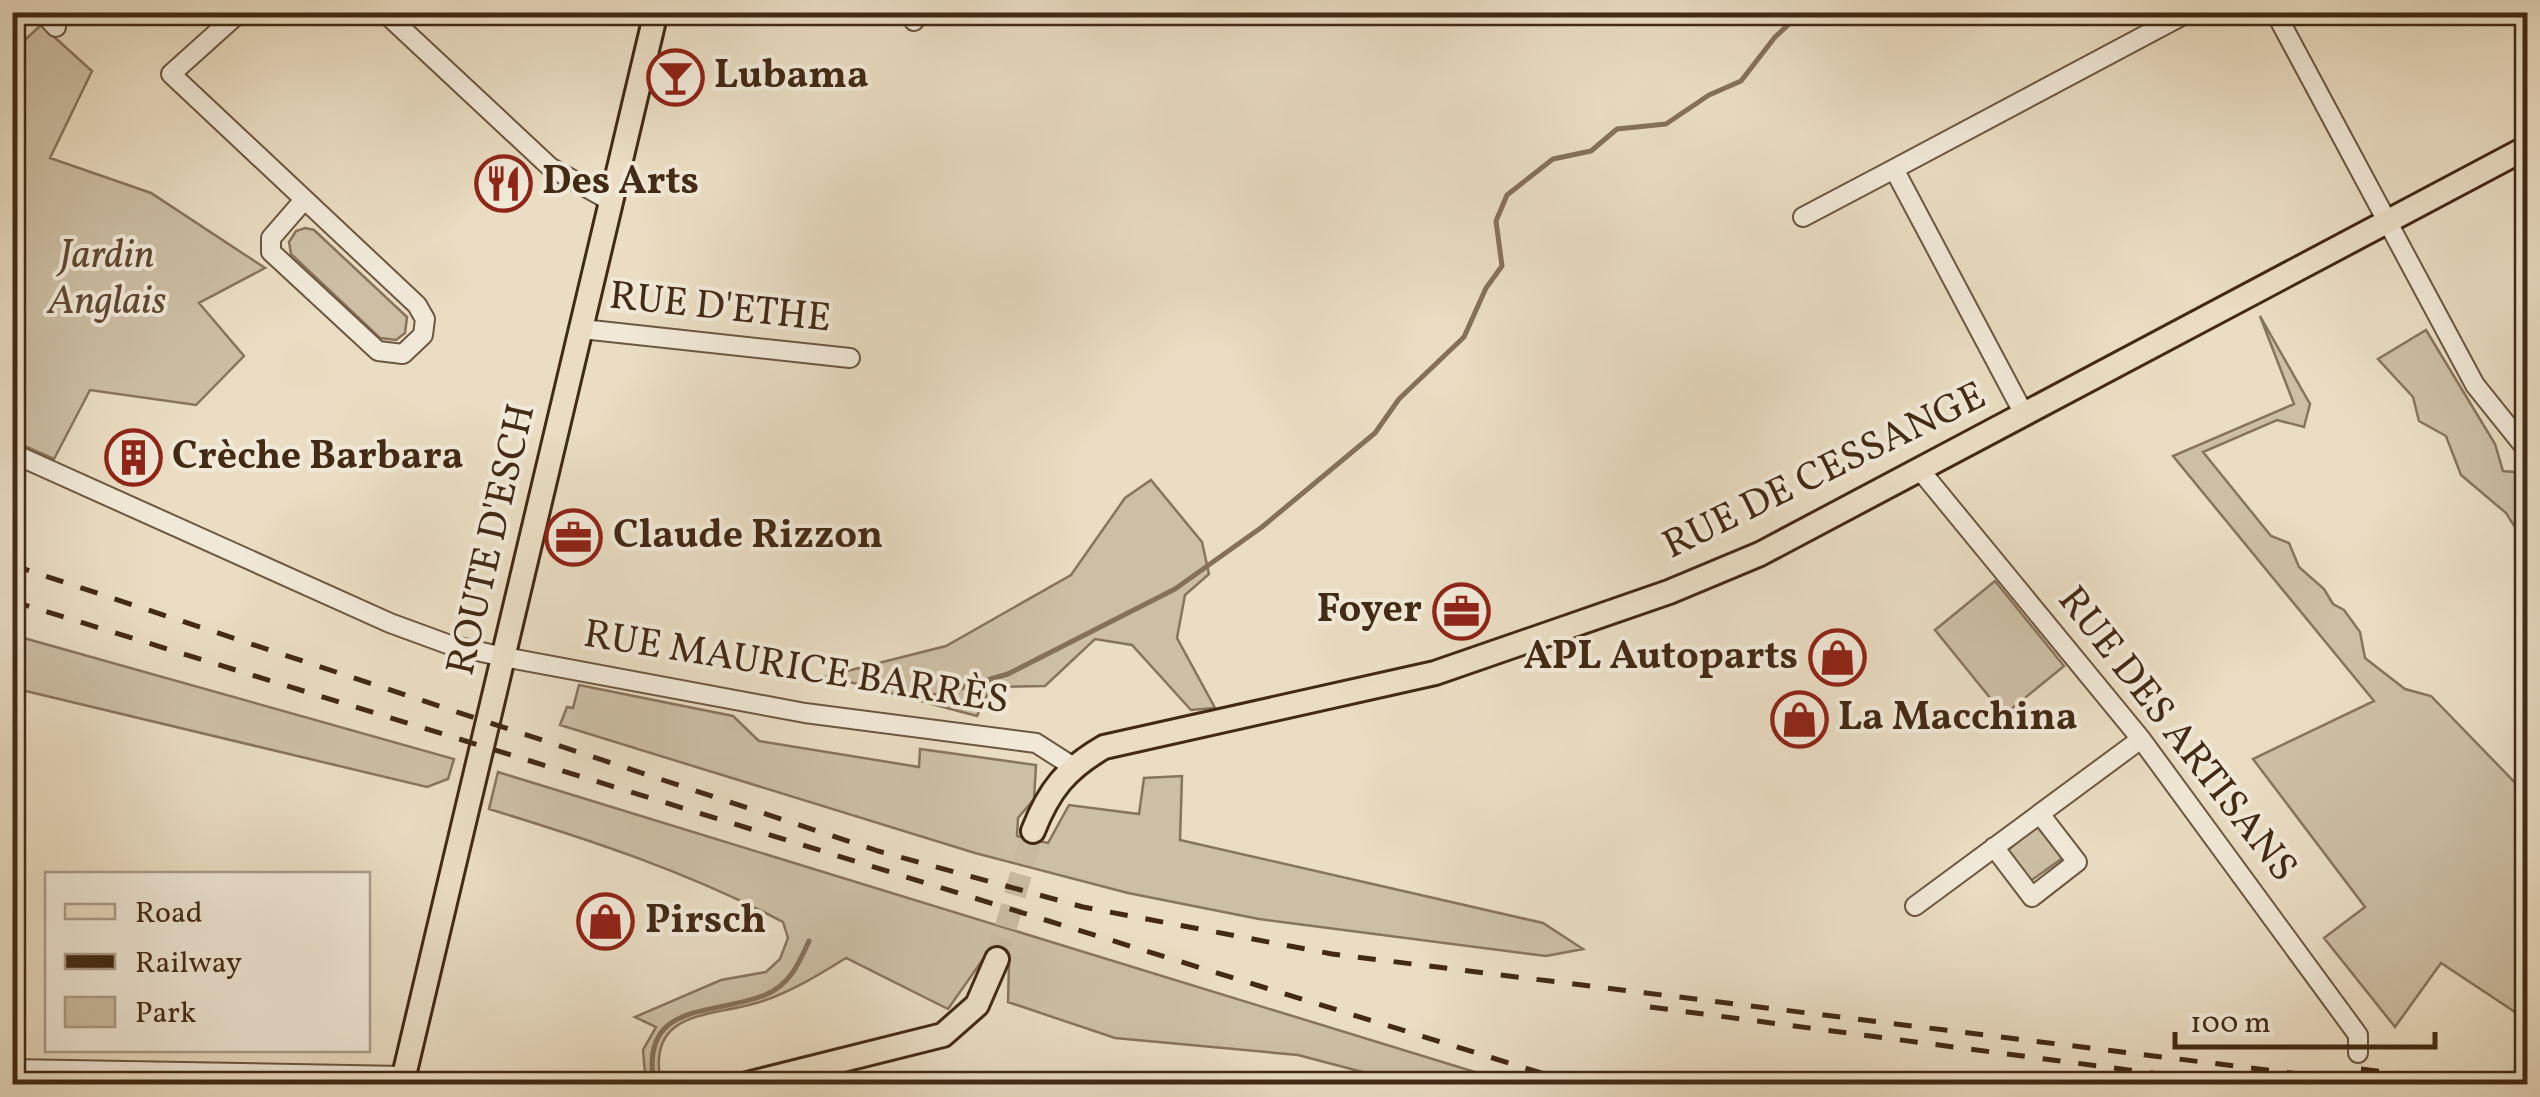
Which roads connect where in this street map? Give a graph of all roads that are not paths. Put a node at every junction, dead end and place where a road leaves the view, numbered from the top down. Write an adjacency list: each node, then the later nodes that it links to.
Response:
1 (42, 12): 7 (street)
2 (240, 12): 10 (street)
3 (384, 12): 11 (street)
4 (656, 12): 11 (main road, ROUTE D'ESCH)
5 (2189, 12): 9 (street)
6 (2275, 12): 13 (street)
7 (56, 27)
8 (2528, 147): 13 (main road, RUE DE CESSANGE)
9 (1894, 168): 12 (street); 16 (street)
10 (304, 200): 10 (street)
11 (612, 202): 14 (main road, ROUTE D'ESCH)
12 (1803, 217)
13 (2387, 221): 16 (main road, RUE DE CESSANGE); 17 (street)
14 (582, 329): 15 (street, RUE D'ETHE); 20 (main road, ROUTE D'ESCH)
15 (850, 358)
16 (2024, 414): 19 (main road, RUE DE CESSANGE)
17 (2525, 447)
18 (12, 452): 20 (street, RUE MAURICE BARRÈS)
19 (1920, 470): 21 (street, RUE DES ARTISANS); 22 (main road, RUE DE CESSANGE)
20 (504, 657): 22 (street, RUE MAURICE BARRÈS); 30 (main road, ROUTE D'ESCH)
21 (2142, 739): 23 (street); 28 (street, RUE DES ARTISANS)
22 (1072, 766): 24 (main road, RUE DE CESSANGE)
23 (2040, 814): 25 (street); 25 (street)
24 (1032, 831)
25 (1994, 847): 26 (street)
26 (1914, 906)
27 (997, 959): 31 (main road)
28 (2358, 1053)
29 (12, 1069): 30 (street)
30 (403, 1080)
31 (747, 1084)

